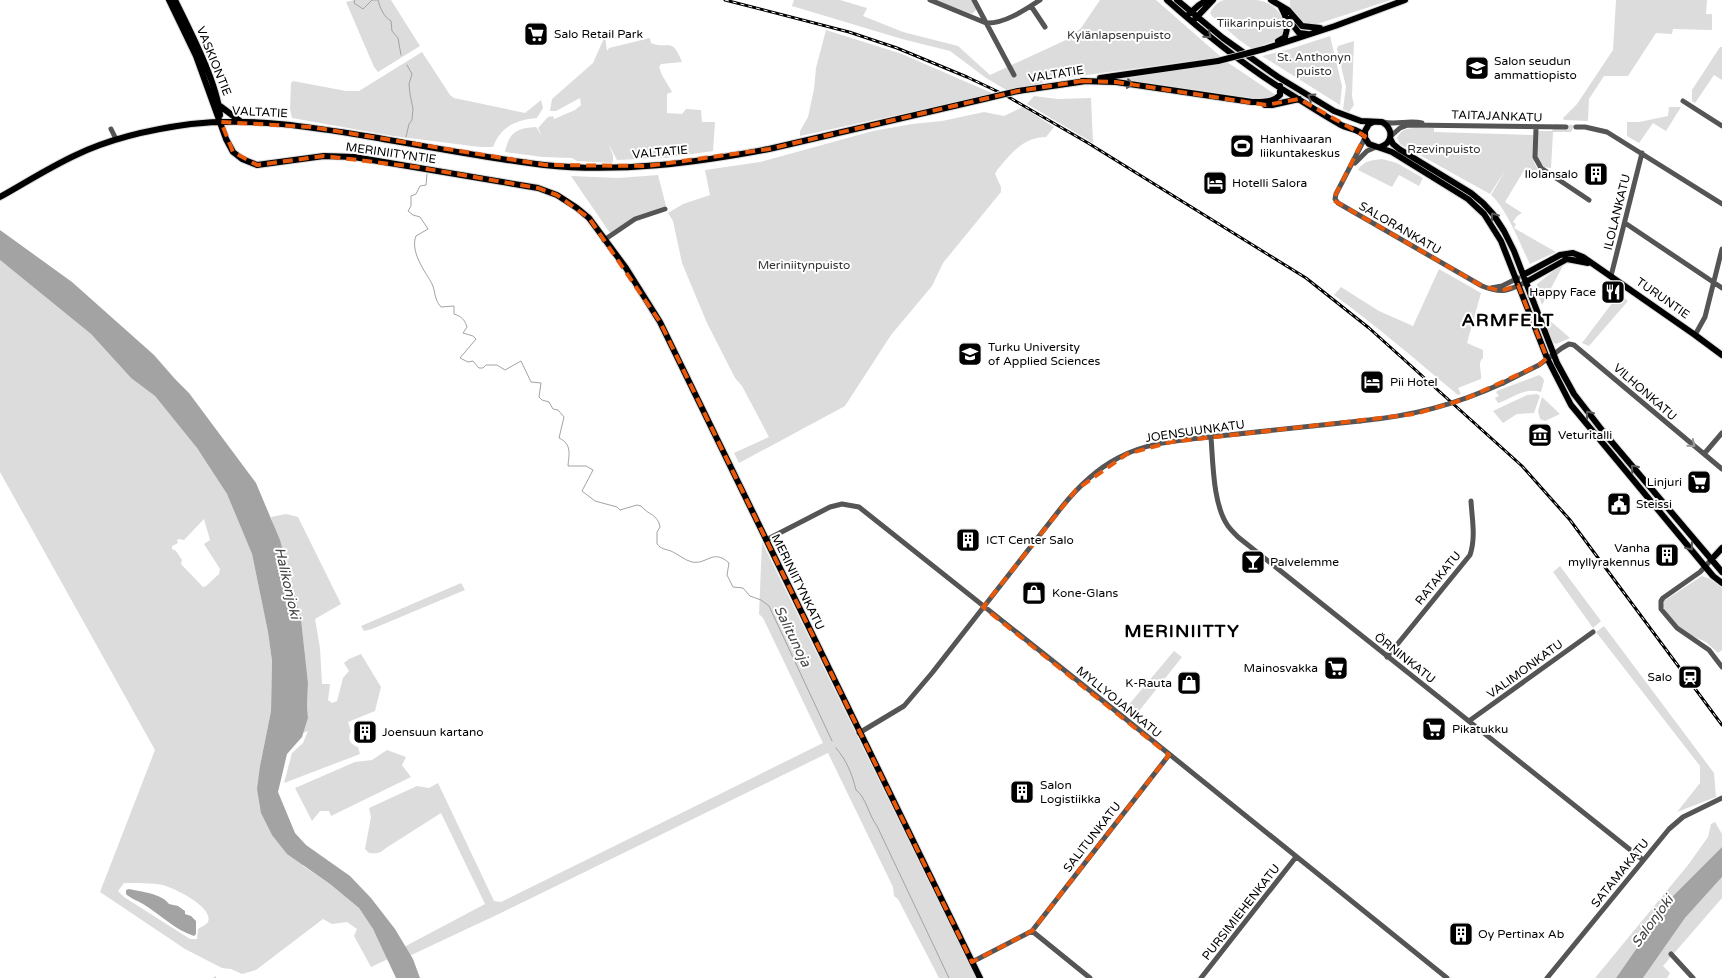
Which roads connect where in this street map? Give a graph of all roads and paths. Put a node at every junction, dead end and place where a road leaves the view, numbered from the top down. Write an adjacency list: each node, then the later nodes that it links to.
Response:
1 (169, 0): 33 (main road, VASKIONTIE)
2 (175, 0): 32 (main road, VASKIONTIE)
3 (930, 0): 19 (street)
4 (974, 0): 19 (street)
5 (1040, 0): 13 (street)
6 (1167, 0): 16 (main road)
7 (1208, 0): 14 (main road)
8 (1213, 0): 15 (main road)
9 (1271, 0): 11 (main road)
10 (1405, 0): 22 (main road, VALTATIE)
11 (1279, 2): 17 (main road); 22 (main road)
12 (1181, 3): 14 (main road); 16 (main road)
13 (1031, 6): 19 (street); 21 (street)
14 (1197, 6): 16 (main road)
15 (1204, 11): 18 (main road); 20 (main road)
16 (1189, 14): 18 (main road)
17 (1286, 16): 23 (main road); 24 (main road)
18 (1195, 20): 20 (main road); 28 (main road, one-way to 28)
19 (986, 23): 25 (street)
20 (1206, 24): 26 (main road)
21 (1045, 27)
22 (1326, 29): 23 (main road, VALTATIE)
23 (1308, 34): 24 (main road, VALTATIE)
24 (1266, 48): 27 (main road, VALTATIE, bridge)
25 (1014, 75)
26 (1278, 76): 28 (main road); 35 (main road, one-way to 26)
27 (1082, 81): 31 (main road, one-way to 31); 34 (main road, VALTATIE, bridge)
28 (1281, 88): 29 (main road); 31 (main road)
29 (1299, 99): 31 (main road); 43 (main road)
30 (1683, 101): 38 (street)
31 (1252, 102)
32 (220, 106): 33 (main road, VASKIONTIE); 34 (main road)
33 (221, 122): 34 (main road, VALTATIE); 45 (main road, VALTATIE); 52 (main road, MERINIITYNTIE)
34 (241, 122)
35 (1373, 122): 36 (main road); 43 (main road)
36 (1382, 122): 37 (street, TAITAJANKATU); 44 (main road)
37 (1427, 124): 41 (street, TAITAJANKATU); 44 (street, TAITAJANKATU)
38 (1722, 126)
39 (1566, 127): 41 (street, TAITAJANKATU)
40 (1576, 127): 47 (street)
41 (1536, 128): 50 (street)
42 (111, 130): 45 (street)
43 (1365, 137): 46 (main road); 48 (street, SALORANKATU)
44 (1391, 137): 46 (main road); 58 (main road, one-way to 44)
45 (116, 140): 49 (main road, VALTATIE)
46 (1378, 147): 48 (street, SALORANKATU); 59 (main road)
47 (1642, 153): 51 (street); 54 (street, ILOLANKATU)
48 (1351, 167): 59 (street, SALORANKATU)
49 (0, 197)
50 (1589, 200)
51 (1722, 204)
52 (577, 208): 55 (main road, MERINIITYNKATU)
53 (665, 209): 55 (street)
54 (1625, 223): 57 (street, ILOLANKATU); 60 (street)
55 (604, 240): 71 (main road, MERINIITYNKATU)
56 (1722, 249): 60 (street)
57 (1611, 276): 58 (main road, TURUNTIE); 62 (main road, TURUNTIE)
58 (1524, 279): 59 (street, SALORANKATU); 63 (main road)
59 (1517, 282): 65 (main road)
60 (1714, 283): 61 (street); 62 (street)
61 (1722, 288)
62 (1695, 334): 64 (main road, TURUNTIE)
63 (1553, 353): 65 (street, JOENSUUNKATU); 68 (street, VILHONKATU, one-way to 68); 73 (main road, one-way to 63)
64 (1722, 355)
65 (1547, 358): 67 (street, JOENSUUNKATU, bridge); 74 (main road, one-way to 74)
66 (1722, 433): 68 (street)
67 (1211, 437): 77 (street, JOENSUUNKATU); 79 (street, ÖRNINKATU)
68 (1704, 454): 69 (street, VILHONKATU)
69 (1722, 469)
70 (1470, 501): 79 (street, RATAKATU)
71 (766, 540): 77 (street, MYLLYOJANKATU); 82 (main road, MERINIITYNKATU)
72 (1722, 548): 73 (main road)
73 (1711, 560): 74 (street); 75 (main road)
74 (1706, 567): 76 (main road); 80 (street)
75 (1722, 572)
76 (1722, 583)
77 (983, 607): 82 (street, JOENSUUNKATU); 83 (street, MYLLYOJANKATU)
78 (1593, 632): 81 (street, VALIMONKATU)
79 (1387, 656): 81 (street, ÖRNINKATU)
80 (1722, 667)
81 (1469, 721): 86 (street, ÖRNINKATU)
82 (860, 733): 89 (main road, MERINIITYNKATU)
83 (1169, 755): 85 (street, MYLLYOJANKATU); 87 (street, SALITUNKATU)
84 (1722, 798): 86 (street, SATAMAKATU)
85 (1296, 857): 92 (street, PURSIMIEHENKATU); 93 (street, MYLLYOJANKATU)
86 (1643, 860): 94 (street, SATAMAKATU)
87 (1032, 931): 89 (street); 91 (street)
88 (1671, 954): 95 (street)
89 (972, 962): 90 (main road, MERINIITYNKATU)
90 (980, 978)
91 (1090, 978)
92 (1201, 978)
93 (1446, 978)
94 (1547, 978)
95 (1693, 978)

